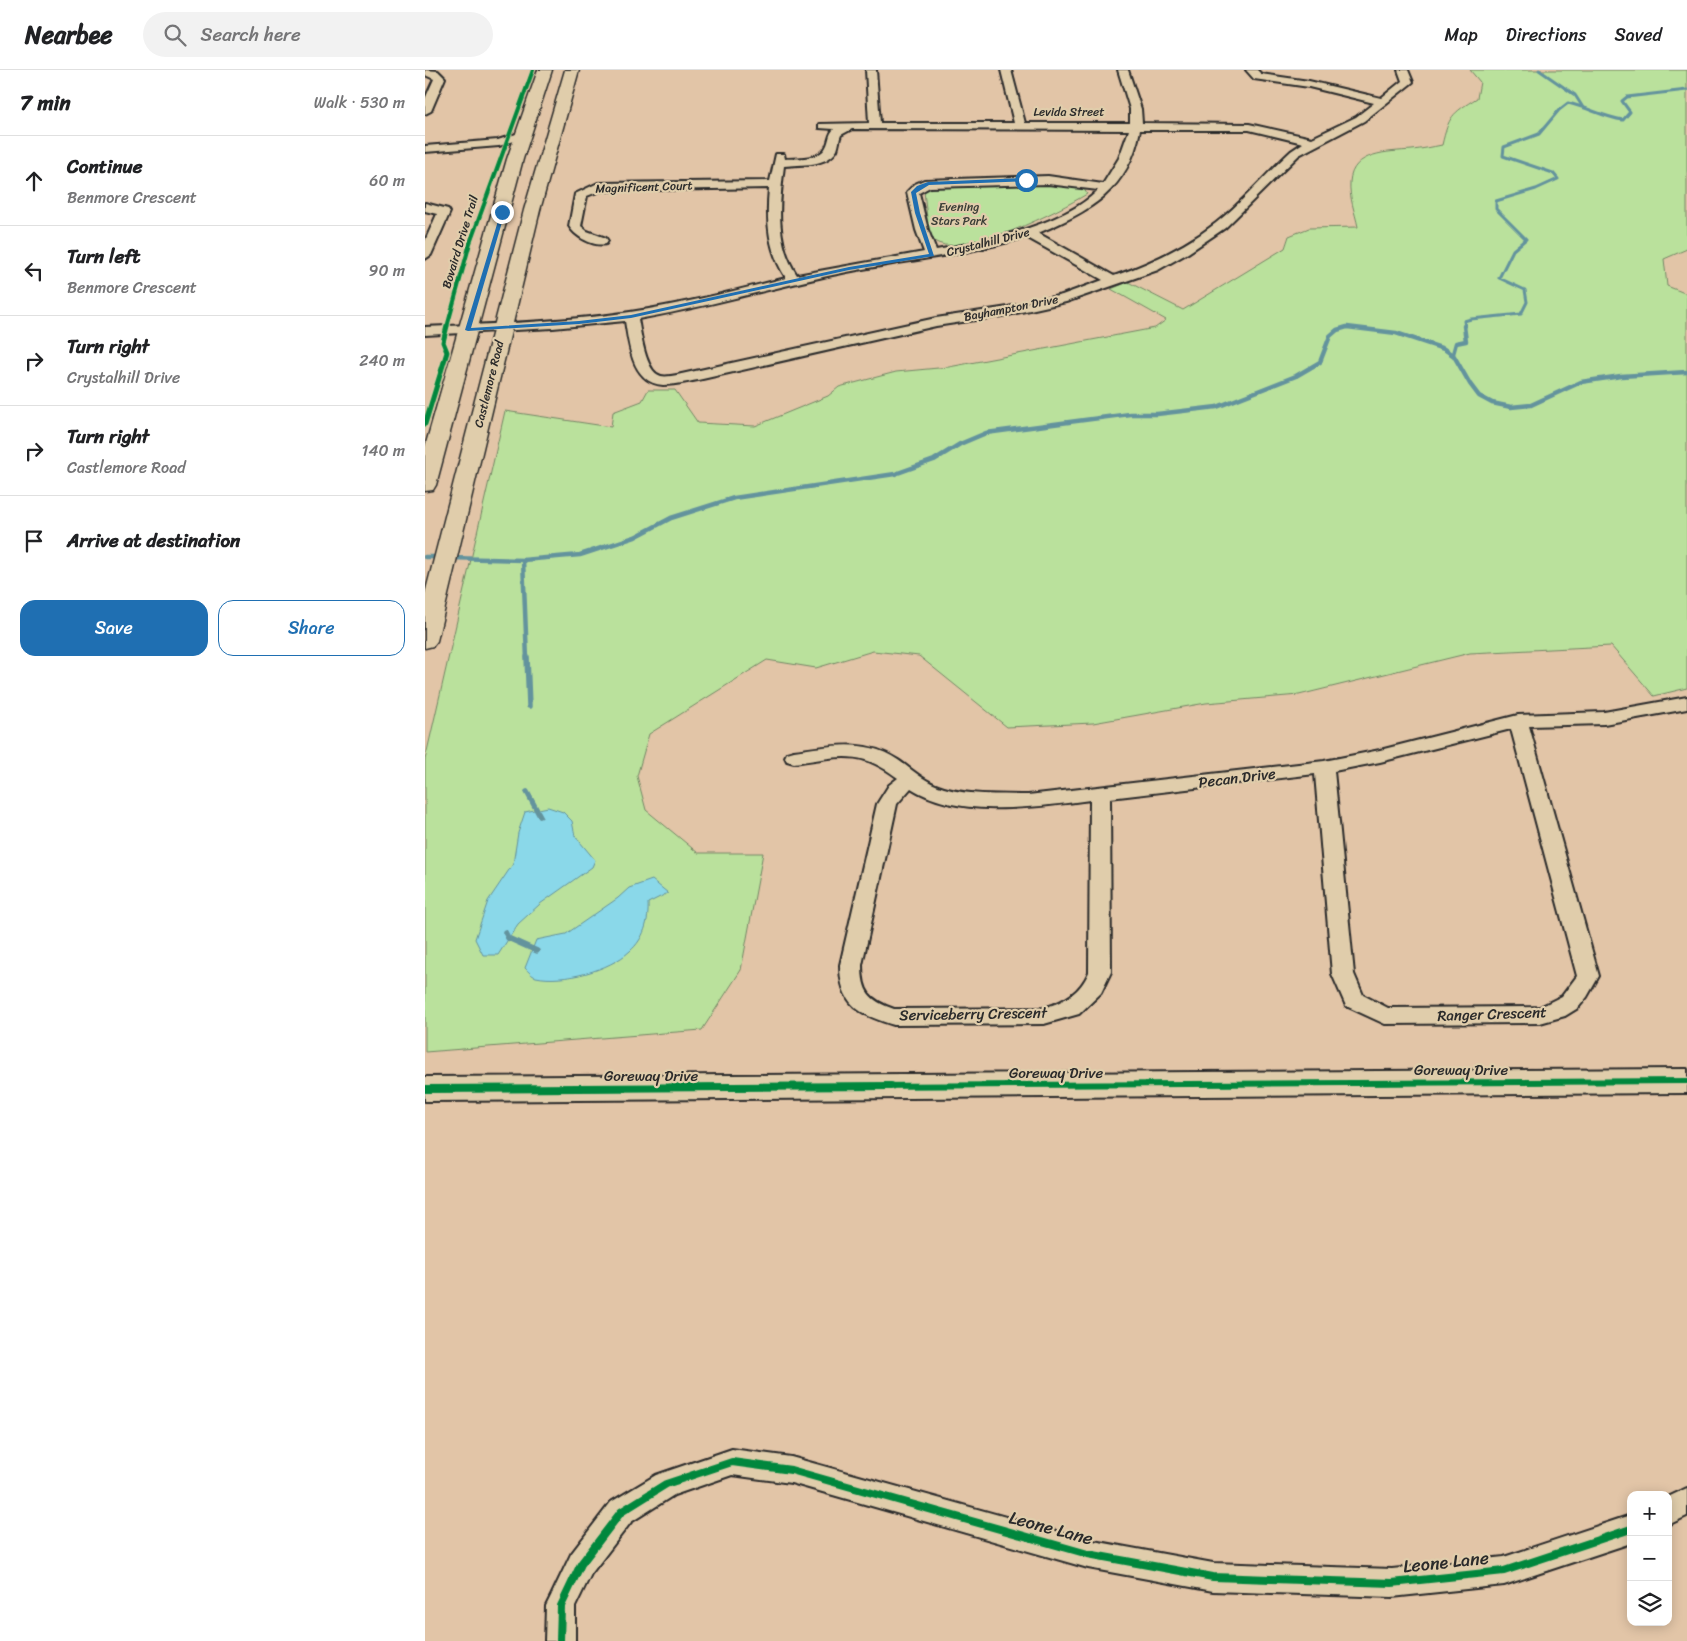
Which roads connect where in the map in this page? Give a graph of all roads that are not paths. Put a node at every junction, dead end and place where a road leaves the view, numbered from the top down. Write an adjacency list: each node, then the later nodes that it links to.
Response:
1 (545, 70): 16 (main road)
2 (572, 70): 31 (main road, Castlemore Road)
3 (871, 70): 13 (street)
4 (1006, 70): 14 (street)
5 (1123, 70): 15 (street, Crystalhill Drive)
6 (1251, 70): 9 (street)
7 (1403, 70): 9 (street, Bayhampton Drive)
8 (425, 72): 10 (street)
9 (1382, 101): 17 (street, Bayhampton Drive)
10 (425, 111)
11 (823, 126): 12 (street, Levida Street)
12 (851, 126): 13 (street, Levida Street); 21 (street)
13 (875, 126): 14 (street, Levida Street)
14 (1019, 126): 15 (street, Levida Street)
15 (1136, 126): 17 (street, Levida Street); 22 (street, Crystalhill Drive)
16 (522, 135): 18 (street); 20 (main road)
17 (1313, 142): 29 (street, Bayhampton Drive)
18 (450, 148): 19 (street); 20 (street)
19 (425, 149)
20 (515, 159): 32 (main road)
21 (776, 184): 25 (street, Magnificent Court); 28 (street)
22 (1106, 188): 24 (street, Crystalhill Drive); 27 (street)
23 (425, 207): 26 (street)
24 (1027, 232): 27 (street, Crystalhill Drive); 29 (street)
25 (602, 242)
26 (425, 255)
27 (932, 255): 28 (street, Crystalhill Drive)
28 (794, 281): 30 (street, Crystalhill Drive)
29 (1115, 282): 30 (street, Bayhampton Drive)
30 (631, 316): 31 (street, Crystalhill Drive)
31 (504, 328): 32 (street, Crystalhill Drive); 35 (main road, Castlemore Road)
32 (468, 330): 33 (street, Crystalhill Drive); 34 (main road)
33 (425, 331)
34 (425, 485)
35 (425, 641)
36 (1687, 703): 37 (street, Pecan Drive)
37 (1518, 721): 39 (street, Pecan Drive); 39 (street, Ranger Crescent)
38 (793, 757): 40 (street, Pecan Drive)
39 (1324, 767): 41 (street, Pecan Drive)
40 (909, 779): 41 (street, Pecan Drive); 41 (street, Serviceberry Crescent)
41 (1100, 795)
42 (1687, 1082): 43 (street, Goreway Drive)
43 (425, 1089)
44 (1687, 1502): 45 (street)
45 (1672, 1510)
46 (1627, 1530): 47 (street, Leone Lane)
47 (560, 1641)

